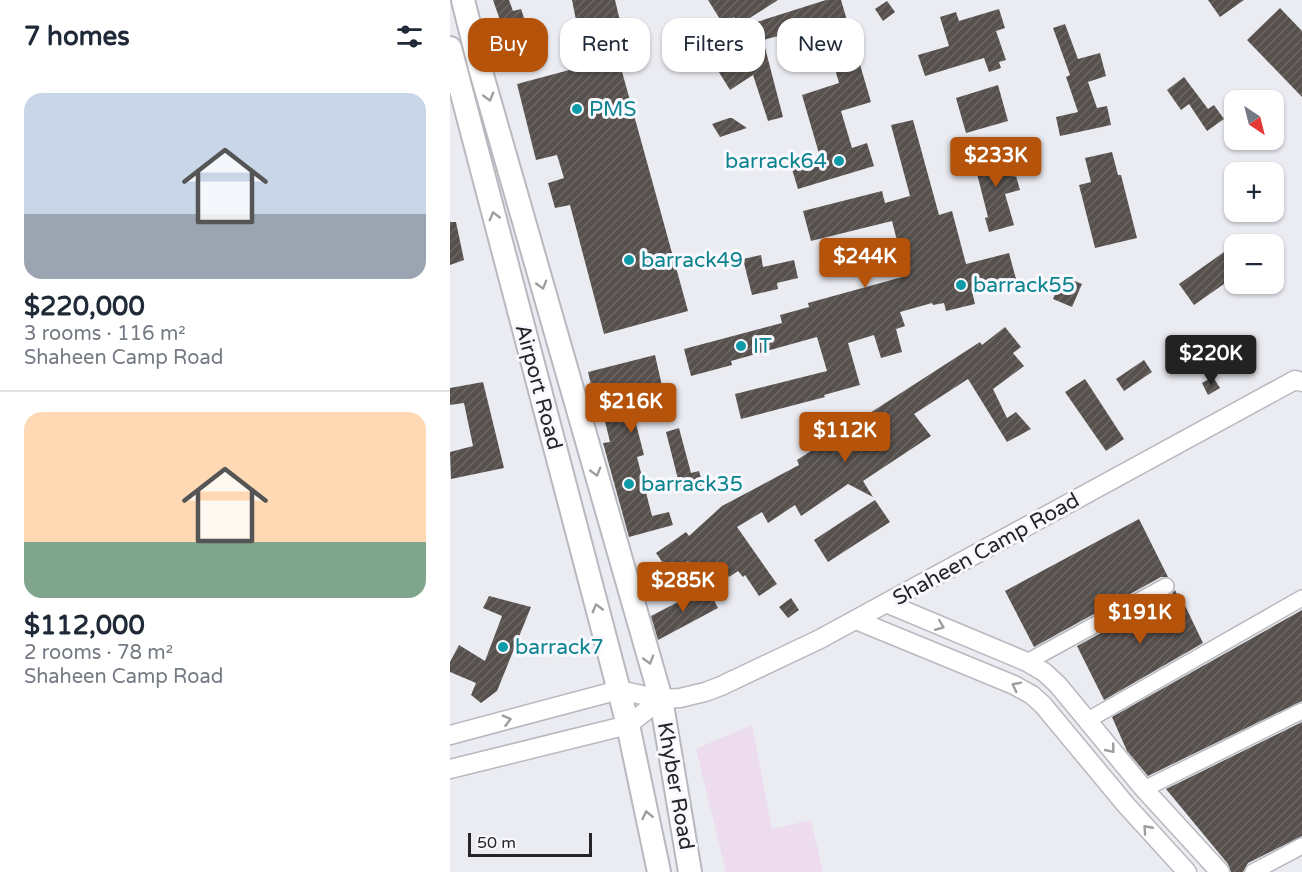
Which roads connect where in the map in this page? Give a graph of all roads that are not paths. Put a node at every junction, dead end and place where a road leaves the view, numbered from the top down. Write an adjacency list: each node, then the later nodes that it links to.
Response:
1 (463, 0): 10 (main road, Khyber Road, one-way to 10)
2 (450, 48): 9 (main road, Airport Road, one-way to 2)
3 (1300, 385): 6 (street, Shaheen Camp Road)
4 (1166, 586): 8 (street)
5 (1302, 598): 12 (street)
6 (886, 603): 7 (street, Shaheen Camp Road); 8 (street, one-way to 8)
7 (856, 620): 10 (street, Shaheen Camp Road); 20 (street, one-way to 7)
8 (1026, 662): 12 (street)
9 (619, 690): 10 (street); 13 (main road, Airport Road); 14 (street, one-way to 9)
10 (661, 699): 13 (street); 19 (main road, Khyber Road)
11 (1302, 711): 16 (street)
12 (1088, 720): 16 (street, one-way to 16)
13 (628, 726): 15 (street); 18 (main road, Khyber Road, one-way to 13)
14 (450, 735)
15 (450, 769)
16 (1144, 789): 21 (street)
17 (1302, 846): 22 (street)
18 (659, 872)
19 (690, 872)
20 (1187, 872)
21 (1220, 872)
22 (1253, 872)

